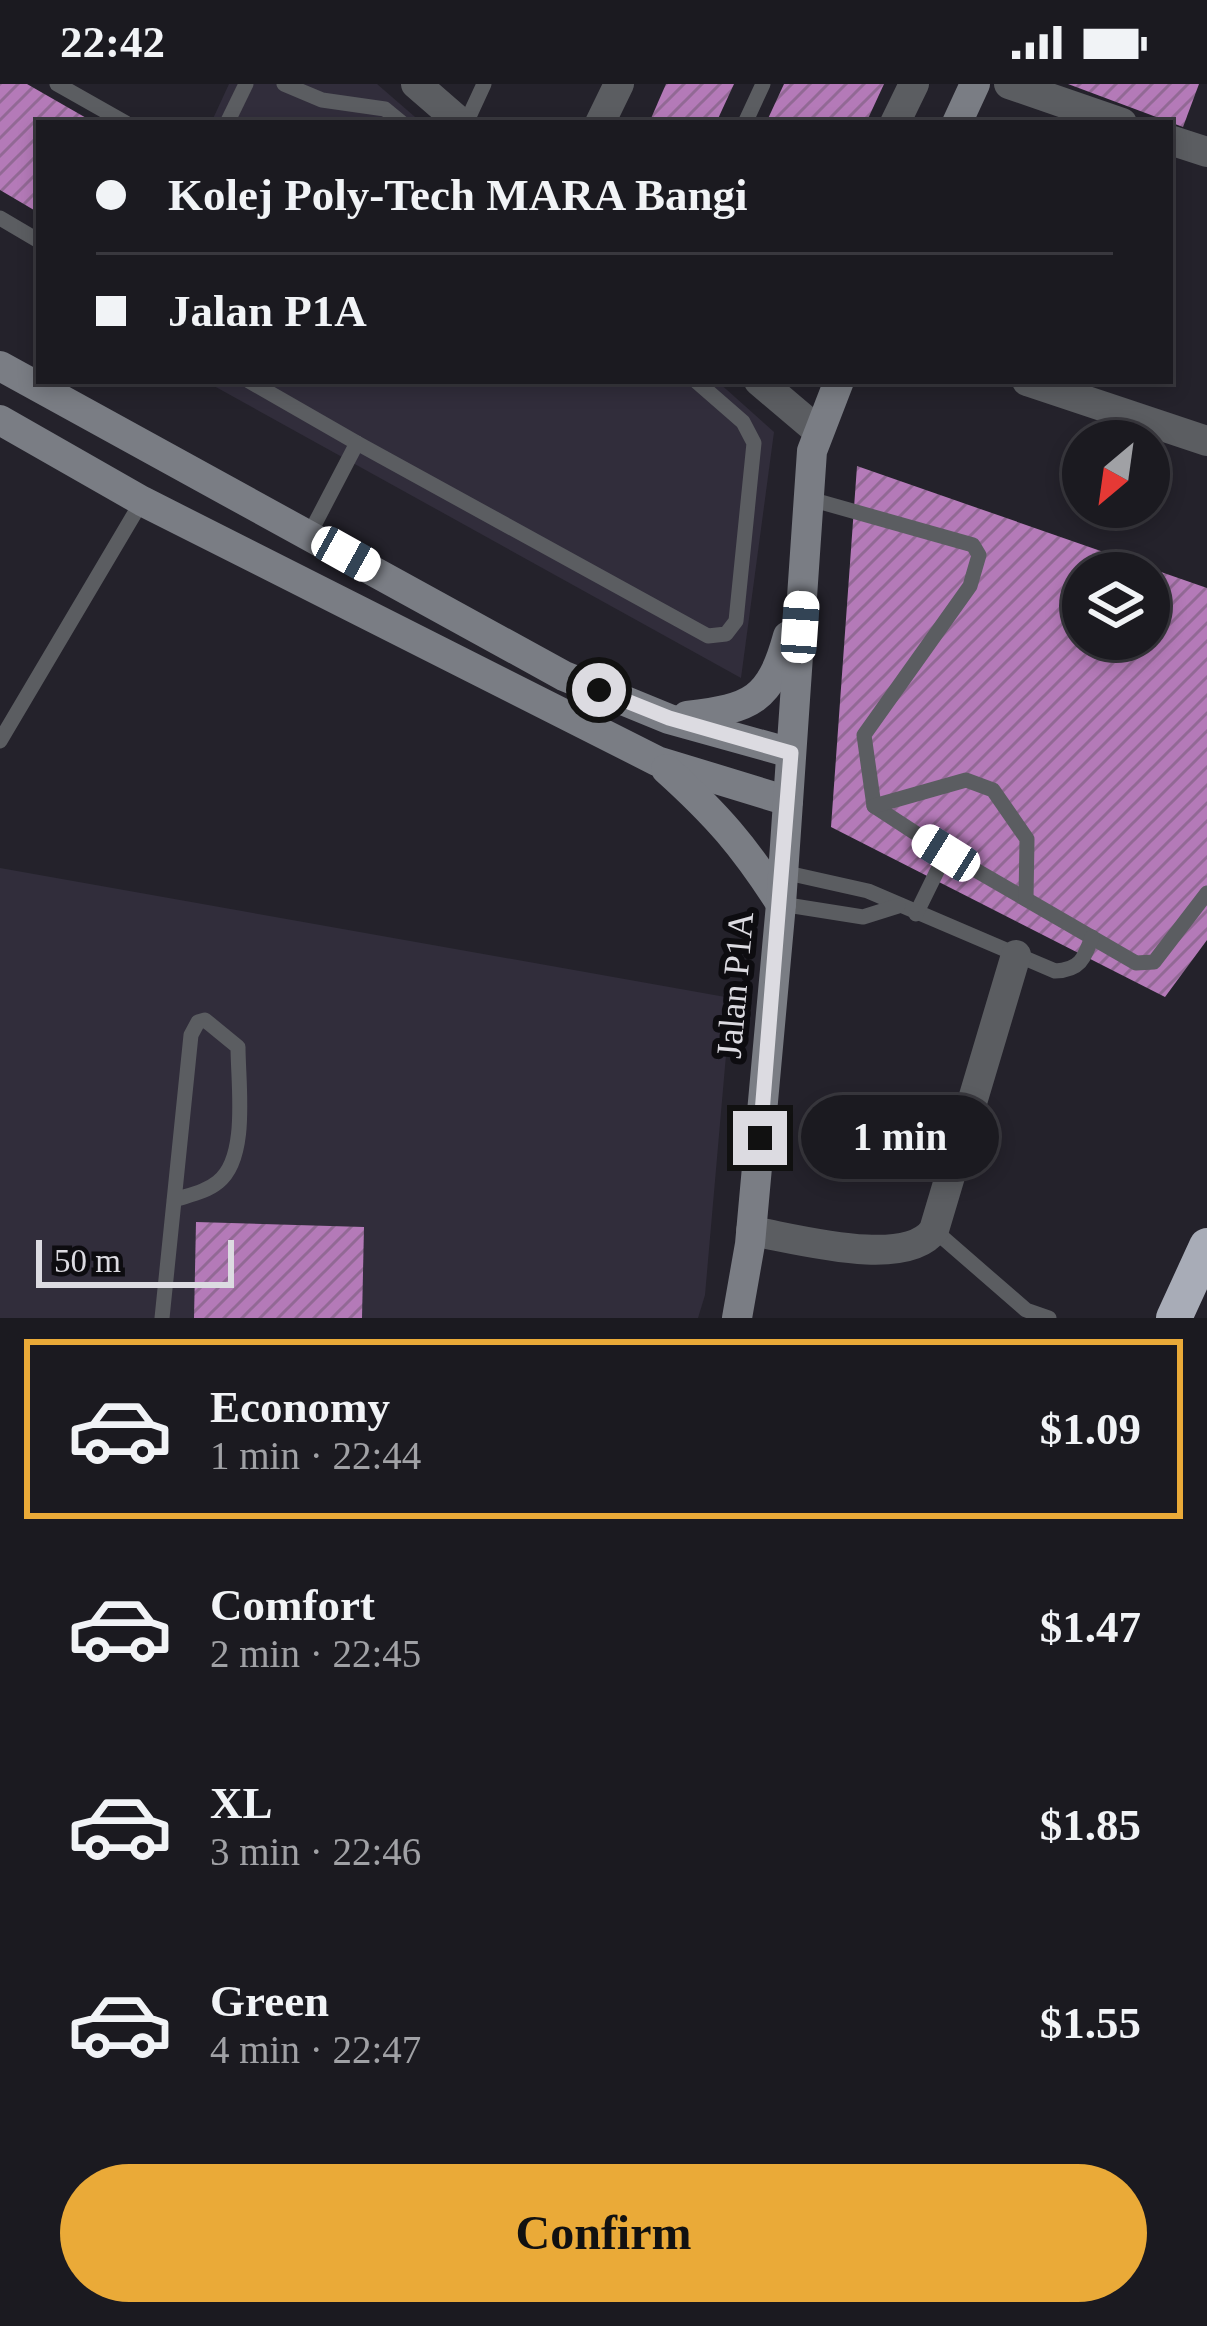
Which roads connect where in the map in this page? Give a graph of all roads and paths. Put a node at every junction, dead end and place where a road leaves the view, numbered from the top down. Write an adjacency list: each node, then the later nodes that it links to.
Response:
1 (57, 84): 11 (lane)
2 (246, 84): 12 (lane)
3 (284, 84): 13 (lane)
4 (416, 84): 14 (street)
5 (484, 84): 15 (lane)
6 (619, 84): 16 (street)
7 (763, 84): 17 (lane)
8 (914, 84): 18 (street)
9 (975, 84): 19 (main road)
10 (1009, 84): 20 (street)
11 (121, 120)
12 (228, 120)
13 (398, 120)
14 (460, 120)
15 (466, 120)
16 (601, 120)
17 (746, 120)
18 (896, 120)
19 (958, 120)
20 (1113, 120)
21 (1173, 141): 22 (street)
22 (1207, 152)
23 (0, 218): 24 (lane)
24 (36, 239)
25 (0, 366): 31 (main road)
26 (254, 384): 35 (lane)
27 (699, 384): 35 (lane)
28 (766, 384): 33 (street)
29 (838, 384): 33 (main road)
30 (1036, 384): 34 (street)
31 (83, 414): 37 (main road); 38 (main road)
32 (0, 420): 38 (main road)
33 (818, 431): 36 (main road)
34 (1207, 442)
35 (357, 443): 39 (lane)
36 (810, 499): 40 (main road); 46 (lane)
37 (242, 500): 38 (main road); 39 (main road)
38 (142, 501): 42 (lane); 44 (main road)
39 (310, 533): 41 (main road)
40 (803, 585): 41 (main road); 43 (main road, Jalan P1A)
41 (669, 718): 43 (main road)
42 (0, 741)
43 (791, 753): 45 (main road, Jalan P1A)
44 (656, 761): 45 (main road); 51 (main road)
45 (788, 801): 48 (main road, Jalan P1A)
46 (874, 806): 47 (lane); 50 (lane)
47 (946, 853): 50 (lane); 53 (lane)
48 (784, 872): 51 (main road, Jalan P1A); 52 (lane)
49 (1207, 893): 54 (lane)
50 (1026, 899): 54 (lane)
51 (782, 904): 52 (lane); 58 (main road, Jalan P1A)
52 (898, 907): 53 (lane)
53 (916, 914): 55 (lane)
54 (1092, 937): 55 (lane)
55 (1016, 955): 57 (street)
56 (174, 1199): 56 (lane); 60 (lane)
57 (934, 1230): 58 (street); 62 (lane)
58 (751, 1231): 61 (main road, Jalan P1A)
59 (1207, 1246): 63 (highway)
60 (162, 1318)
61 (736, 1318)
62 (1048, 1318)
63 (1174, 1318)

